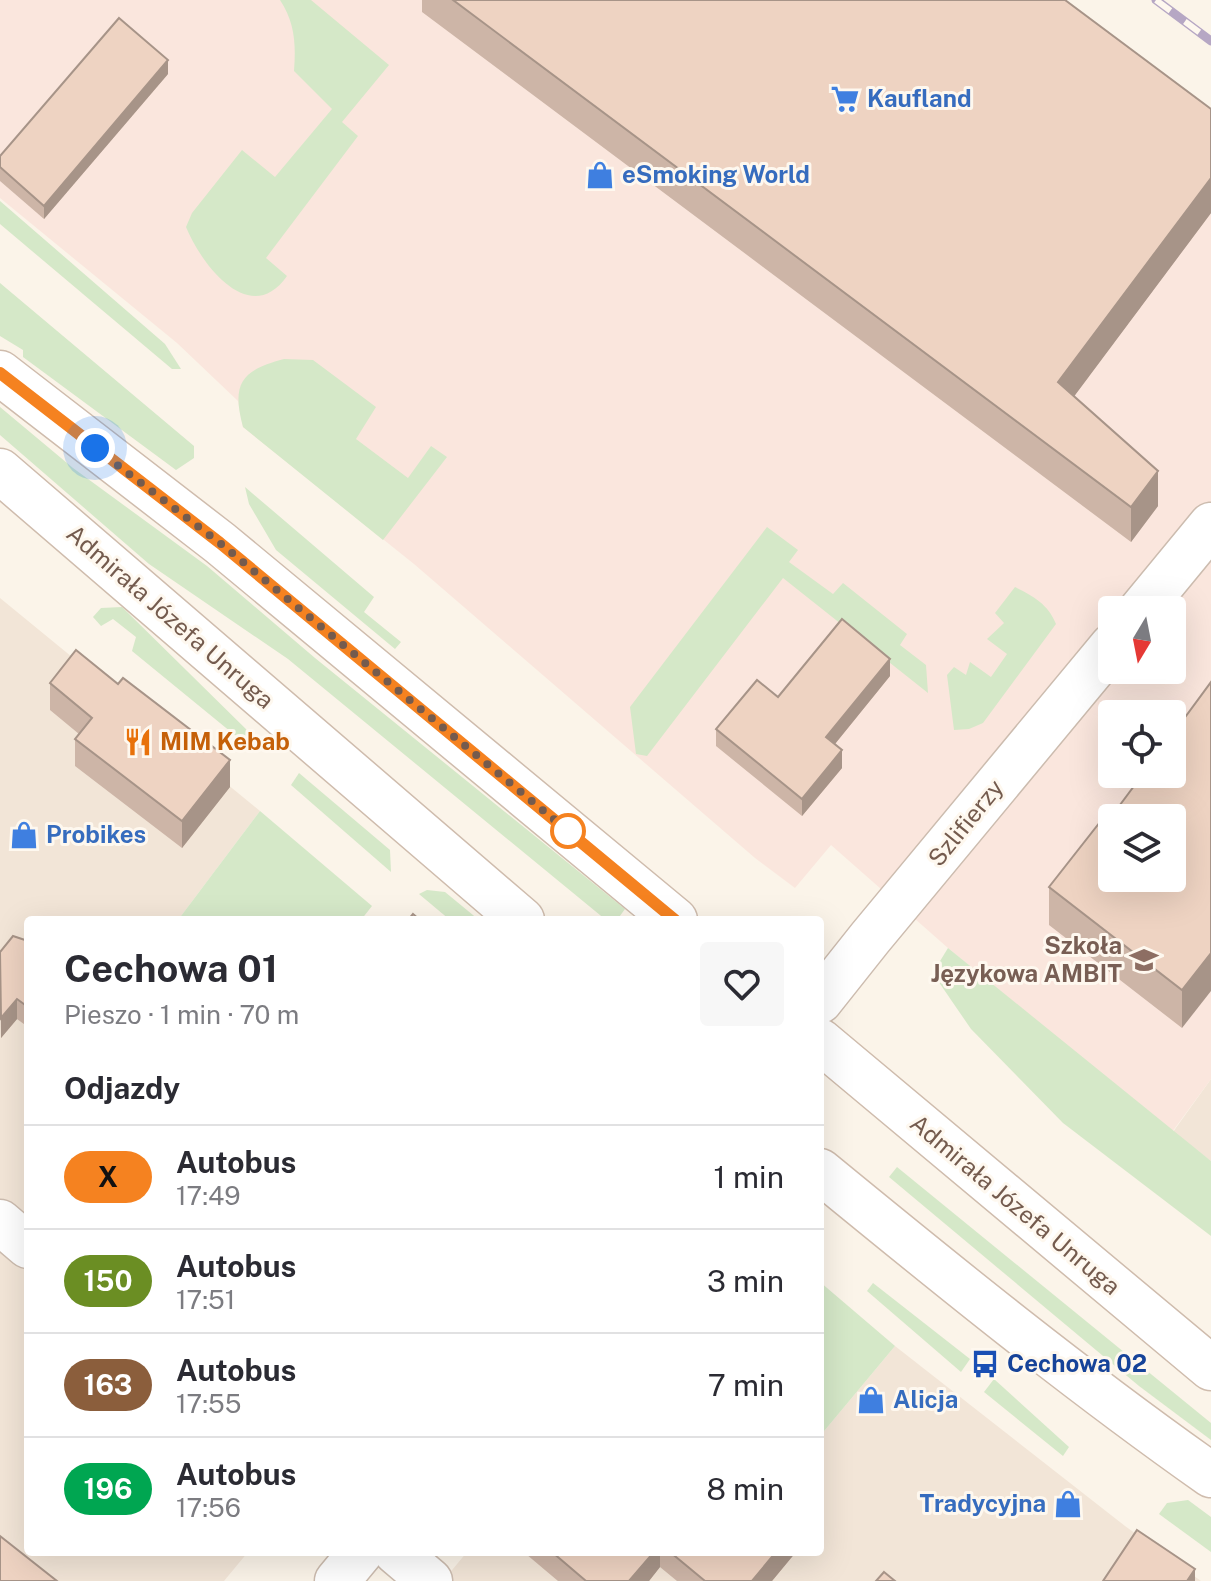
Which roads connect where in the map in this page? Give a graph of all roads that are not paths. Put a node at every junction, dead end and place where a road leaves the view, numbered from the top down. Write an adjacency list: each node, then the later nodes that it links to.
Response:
1 (0, 373): 7 (street)
2 (0, 471): 6 (street, Admirała Józefa Unruga)
3 (1211, 525): 4 (street)
4 (1153, 596)
5 (1098, 663): 8 (street, Szlifierzy)
6 (517, 916)
7 (670, 916)
8 (824, 996)
9 (824, 1044): 13 (street, Admirała Józefa Unruga)
10 (824, 1174): 14 (street)
11 (0, 1222): 12 (street)
12 (24, 1243)
13 (1211, 1368)
14 (1211, 1475)
15 (358, 1556): 17 (street)
16 (401, 1556): 18 (street)
17 (337, 1581)
18 (430, 1581)

